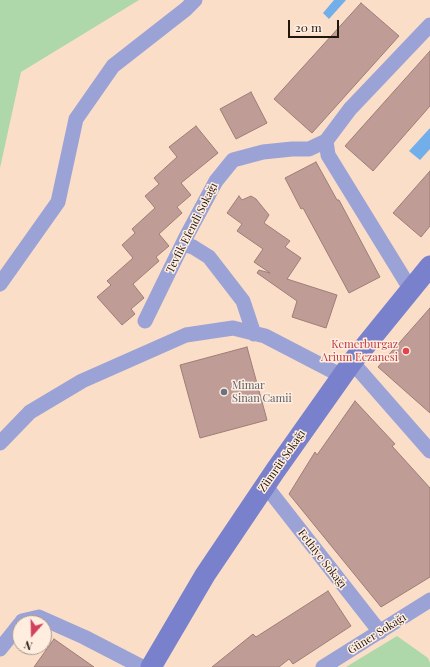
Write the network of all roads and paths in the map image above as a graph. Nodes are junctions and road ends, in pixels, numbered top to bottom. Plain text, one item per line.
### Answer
1 (195, 0) edge
2 (430, 25) edge
3 (326, 140) junction
4 (182, 244) junction
5 (430, 266) edge
6 (0, 284) edge
7 (410, 290) junction
8 (145, 321) dead end
9 (254, 334) junction
10 (347, 369) junction
11 (0, 442) edge
12 (430, 451) edge
13 (265, 486) junction
14 (430, 600) edge
15 (52, 623) edge
16 (380, 632) junction
17 (12, 633) edge
18 (0, 649) edge
19 (142, 667) edge
20 (151, 667) edge
21 (324, 667) edge

1 - 6 street
2 - 3 street
3 - 4 street, Tevfik Efendi Sokağı
3 - 7 street
4 - 8 street, Tevfik Efendi Sokağı
4 - 9 street
5 - 7 street, Zümrüt Sokağı
7 - 10 street, Zümrüt Sokağı
9 - 10 street
9 - 11 street
10 - 12 street
10 - 13 street, Zümrüt Sokağı
13 - 16 street, Fethiye Sokağı
13 - 20 street, Zümrüt Sokağı
14 - 16 street, Güner Sokağı
15 - 19 street
16 - 21 street, Güner Sokağı
17 - 18 street

